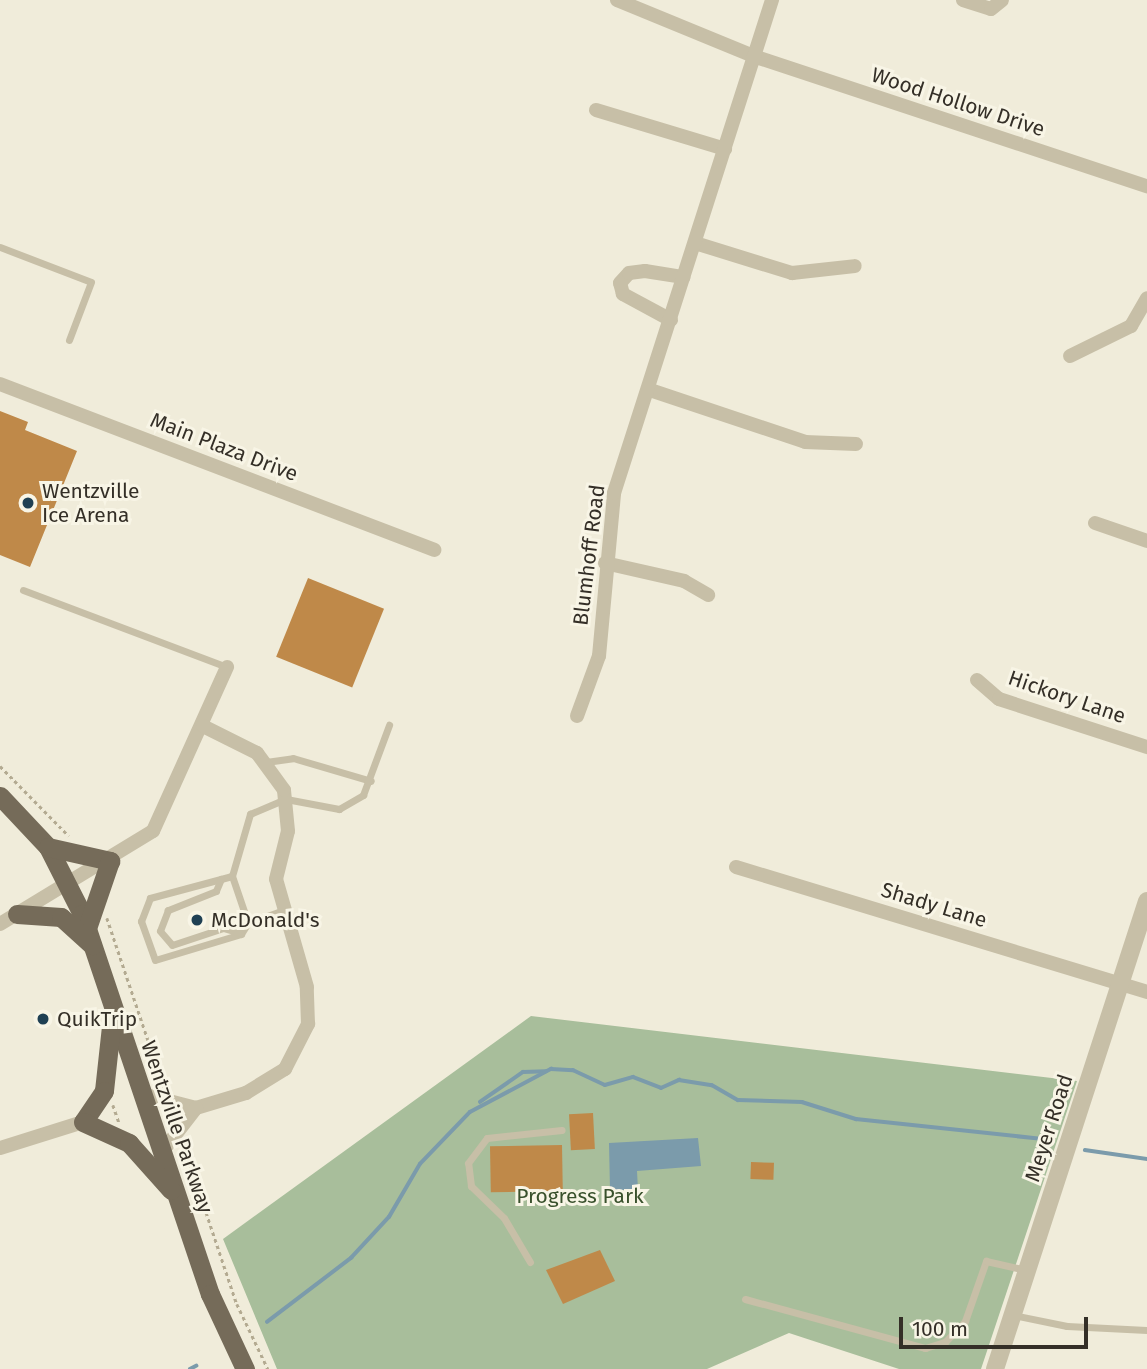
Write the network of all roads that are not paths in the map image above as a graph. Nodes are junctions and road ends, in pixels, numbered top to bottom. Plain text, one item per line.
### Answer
1 (617, 0) edge
2 (772, 0) edge
3 (963, 0) edge
4 (1002, 0) edge
5 (756, 57) junction
6 (596, 110) dead end
7 (725, 149) junction
8 (1147, 186) edge
9 (695, 243) junction
10 (1, 249) edge
11 (855, 265) dead end
12 (684, 277) junction
13 (1147, 298) edge
14 (671, 320) junction
15 (69, 340) dead end
16 (1070, 356) dead end
17 (0, 384) edge
18 (650, 390) junction
19 (856, 444) dead end
20 (1095, 523) dead end
21 (1147, 541) edge
22 (434, 550) dead end
23 (605, 563) junction
24 (23, 590) dead end
25 (708, 595) dead end
26 (227, 667) joint
27 (977, 680) dead end
28 (576, 716) dead end
29 (389, 725) dead end
30 (203, 726) junction
31 (1147, 747) edge
32 (266, 762) junction
33 (371, 781) junction
34 (0, 796) edge
35 (286, 799) junction
36 (48, 848) junction
37 (110, 861) junction
38 (736, 867) dead end
39 (232, 876) junction
40 (220, 879) junction
41 (68, 885) junction
42 (1147, 901) edge
43 (284, 910) junction
44 (9, 919) edge
45 (248, 923) junction
46 (241, 934) junction
47 (90, 937) junction
48 (1120, 983) junction
49 (1147, 992) edge
50 (113, 1008) junction
51 (142, 1094) junction
52 (196, 1108) junction
53 (83, 1122) junction
54 (562, 1130) dead end
55 (0, 1148) edge
56 (162, 1152) junction
57 (177, 1196) junction
58 (530, 1262) dead end
59 (1026, 1270) junction
60 (745, 1299) dead end
61 (1013, 1315) junction
62 (1147, 1330) edge
63 (245, 1369) edge
64 (995, 1369) edge

1 - 5 street, Wood Hollow Drive
2 - 5 street, Blumhoff Road
3 - 4 street
5 - 7 street, Blumhoff Road
5 - 8 street, Wood Hollow Drive
6 - 7 street
7 - 9 street, Blumhoff Road
9 - 11 street
9 - 12 street, Blumhoff Road
10 - 15 lane
12 - 14 street, Blumhoff Road
12 - 14 street
13 - 16 street
14 - 18 street, Blumhoff Road
17 - 22 street, Main Plaza Drive
18 - 19 street
18 - 23 street, Blumhoff Road
20 - 21 street
23 - 25 street
23 - 28 street, Blumhoff Road
24 - 26 lane
26 - 30 street
27 - 31 street, Hickory Lane
29 - 33 lane
30 - 32 street
30 - 37 street
32 - 33 lane
32 - 35 street
33 - 35 lane
34 - 36 main road, Wentzville Parkway
35 - 39 lane
35 - 43 street
36 - 37 main road
36 - 41 main road, Wentzville Parkway
37 - 41 street
37 - 47 main road
38 - 48 street, Shady Lane
39 - 40 lane
39 - 45 lane
40 - 46 lane
40 - 46 lane
41 - 44 street
41 - 47 main road, Wentzville Parkway
42 - 48 street, Meyer Road
43 - 45 lane
43 - 52 street
44 - 47 main road
45 - 46 lane
47 - 50 main road, Wentzville Parkway
48 - 49 street, Shady Lane
48 - 59 street, Meyer Road
50 - 51 main road, Wentzville Parkway
50 - 53 main road
51 - 52 street
51 - 56 main road, Wentzville Parkway
52 - 56 street
53 - 55 street
53 - 57 main road
54 - 58 lane
56 - 57 main road, Wentzville Parkway
57 - 63 main road, Wentzville Parkway
59 - 60 lane
59 - 61 street, Meyer Road
61 - 62 lane
61 - 64 street, Meyer Road

